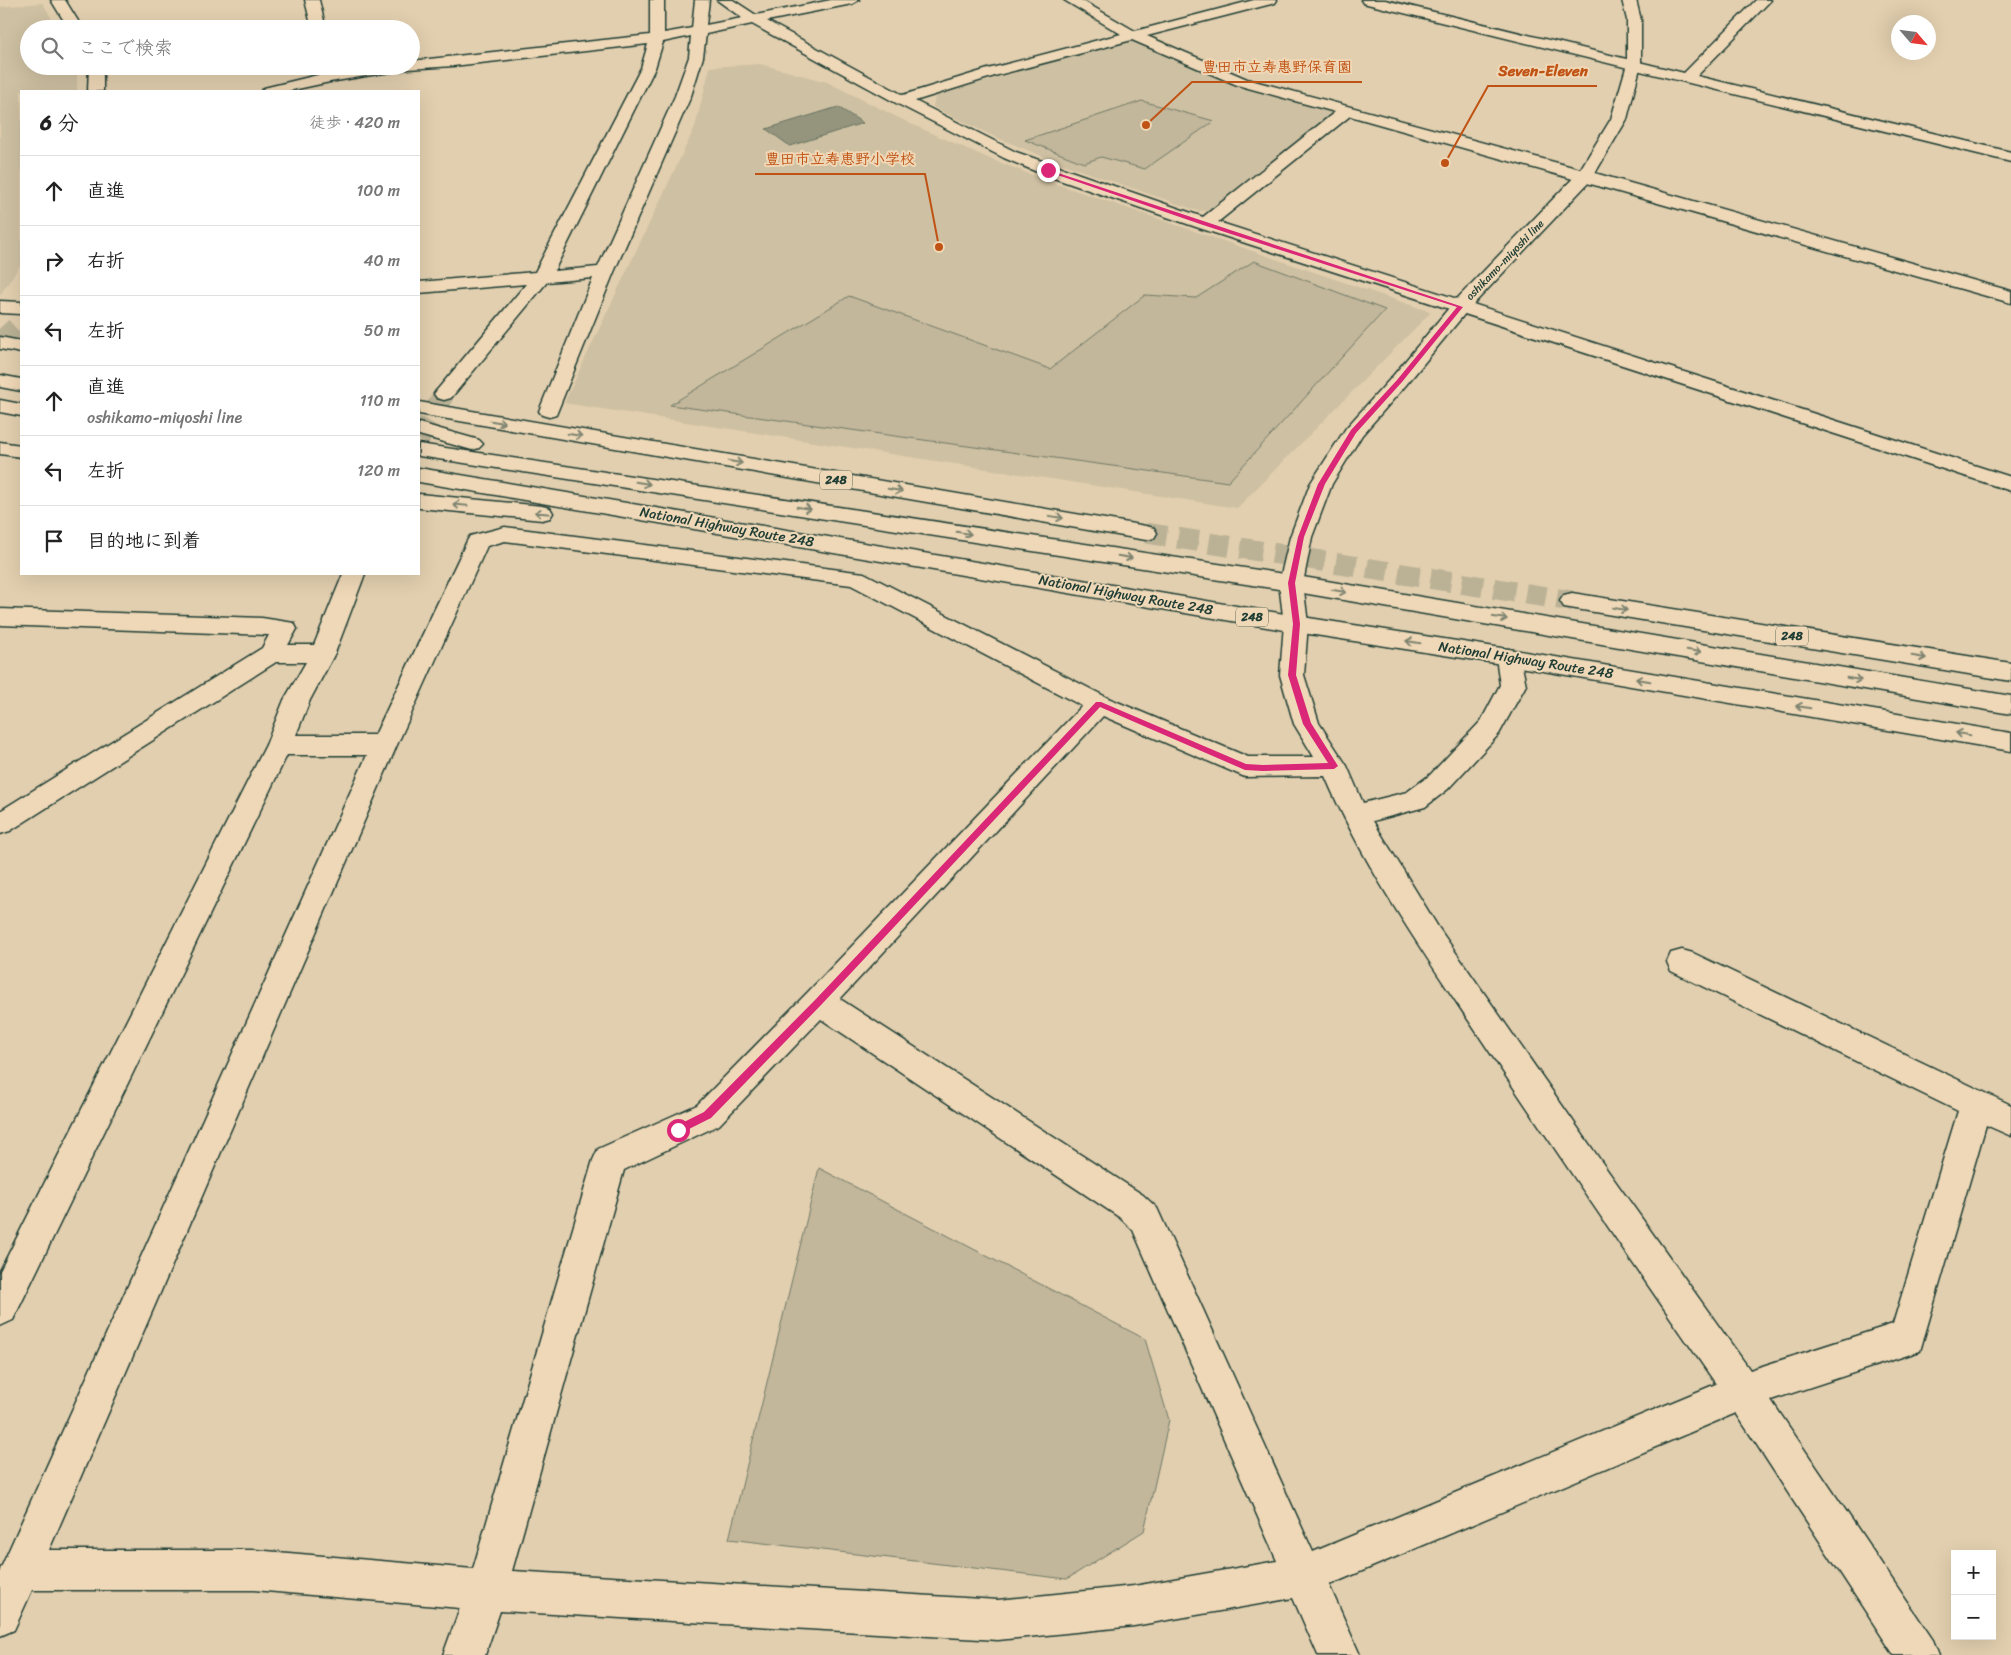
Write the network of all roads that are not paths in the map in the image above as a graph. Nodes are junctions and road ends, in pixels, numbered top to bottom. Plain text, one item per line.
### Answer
1 (58, 0) edge
2 (312, 0) edge
3 (657, 0) edge
4 (702, 0) edge
5 (724, 0) edge
6 (852, 0) edge
7 (1071, 0) edge
8 (1270, 0) edge
9 (1368, 0) edge
10 (1629, 0) edge
11 (1764, 0) edge
12 (754, 18) junction
13 (70, 20) edge
14 (316, 20) edge
15 (697, 32) junction
16 (1132, 35) junction
17 (657, 40) junction
18 (420, 64) edge
19 (1634, 64) junction
20 (96, 75) edge
21 (319, 75) edge
22 (330, 75) edge
23 (1688, 77) junction
24 (96, 90) edge
25 (272, 90) edge
26 (338, 90) edge
27 (901, 100) junction
28 (1347, 112) junction
29 (2011, 157) edge
30 (1585, 176) junction
31 (1205, 224) junction
32 (605, 272) junction
33 (542, 277) junction
34 (420, 288) edge
35 (2011, 297) edge
36 (0, 307) edge
37 (1460, 307) junction
38 (20, 308) edge
39 (0, 343) edge
40 (20, 347) edge
41 (0, 381) edge
42 (20, 385) edge
43 (444, 394) tunnel mouth
44 (0, 406) edge
45 (420, 408) edge
46 (20, 410) edge
47 (550, 411) dead end
48 (420, 429) edge
49 (0, 448) edge
50 (458, 448) junction
51 (420, 450) edge
52 (20, 451) edge
53 (420, 475) edge
54 (2011, 484) edge
55 (490, 497) junction
56 (426, 501) edge
57 (1146, 533) tunnel mouth
58 (877, 553) junction
59 (354, 575) edge
60 (856, 578) junction
61 (1291, 583) junction
62 (1572, 601) tunnel mouth
63 (0, 617) edge
64 (1296, 624) junction
65 (323, 653) junction
66 (271, 654) junction
67 (1508, 657) junction
68 (2011, 672) edge
69 (1099, 704) junction
70 (2011, 705) edge
71 (2011, 742) edge
72 (384, 745) junction
73 (278, 746) junction
74 (1334, 766) junction
75 (1355, 815) junction
76 (0, 824) edge
77 (1682, 962) dead end
78 (819, 1002) junction
79 (1976, 1103) junction
80 (2011, 1121) edge
81 (0, 1308) edge
82 (1743, 1391) junction
83 (20, 1570) junction
84 (1303, 1576) junction
85 (487, 1590) junction
86 (0, 1616) edge
87 (464, 1655) edge
88 (1339, 1655) edge
89 (1918, 1655) edge

1 - 13 main road
2 - 14 main road
3 - 17 main road
4 - 15 main road
5 - 12 main road
6 - 12 main road
7 - 16 main road
8 - 16 main road
9 - 19 main road
10 - 19 main road, oshikamo-miyoshi line
11 - 23 main road
12 - 15 main road
12 - 27 main road
15 - 17 main road
15 - 32 main road
16 - 27 main road
16 - 28 main road
17 - 18 main road
17 - 33 main road
19 - 23 main road
19 - 30 main road, oshikamo-miyoshi line
20 - 24 main road
21 - 25 main road
22 - 26 main road
23 - 29 main road
27 - 31 main road
28 - 30 main road
28 - 31 main road
30 - 35 main road
30 - 37 main road, oshikamo-miyoshi line
31 - 37 main road
32 - 33 main road
32 - 47 main road
33 - 34 main road
33 - 43 main road
36 - 38 main road
37 - 54 main road
37 - 61 main road, oshikamo-miyoshi line
39 - 40 main road
41 - 42 main road
44 - 46 main road
45 -> 57 main road, 248
48 - 50 main road, 248
49 - 52 main road
50 - 51 main road, National Highway Route 248 / 248
50 -> 61 main road, National Highway Route 248 / 248
53 - 55 main road, National Highway Route 248 / 248
55 -> 56 main road, 248
58 -> 55 main road, National Highway Route 248 / 248
58 - 60 main road
58 - 64 main road, National Highway Route 248 / 248
59 - 65 main road
60 - 69 main road
60 - 72 main road
61 - 64 main road, oshikamo-miyoshi line
61 -> 70 main road, National Highway Route 248 / 248
62 -> 68 main road, 248
63 - 66 main road
67 -> 64 main road, National Highway Route 248 / 248
64 - 74 main road, oshikamo-miyoshi line
65 - 66 main road
65 - 73 main road
66 - 76 main road
71 -> 67 main road, National Highway Route 248 / 248
67 - 75 main road
69 - 74 main road
69 - 78 main road
72 - 73 main road
72 - 83 main road
73 - 81 main road
74 - 75 main road, oshikamo-miyoshi line
75 - 82 main road, oshikamo-miyoshi line
77 - 79 main road
78 - 84 main road
78 - 85 main road
79 - 80 main road
79 - 82 main road
82 - 84 main road
82 - 89 main road, oshikamo-miyoshi line
83 - 85 main road
83 - 86 main road
84 - 85 main road
84 - 88 main road
85 - 87 main road

